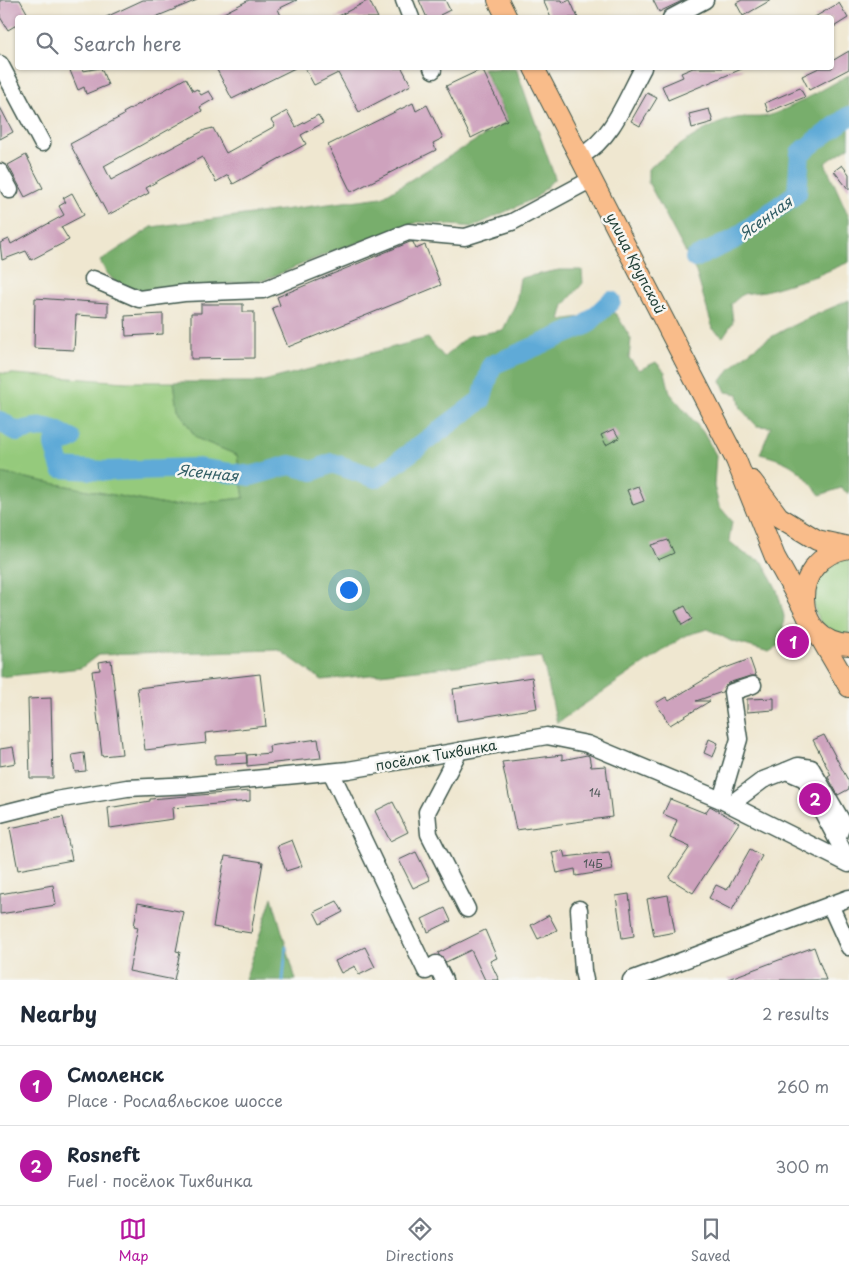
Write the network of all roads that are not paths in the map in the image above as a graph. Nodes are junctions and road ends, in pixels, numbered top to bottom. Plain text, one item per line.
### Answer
1 (404, 0) edge
2 (498, 0) edge
3 (705, 0) edge
4 (410, 15) edge
5 (506, 15) edge
6 (676, 15) edge
7 (0, 64) edge
8 (535, 70) edge
9 (642, 70) edge
10 (42, 143) dead end
11 (581, 156) junction
12 (0, 172) edge
13 (592, 179) junction
14 (10, 190) dead end
15 (93, 279) dead end
16 (736, 460) junction
17 (849, 548) edge
18 (810, 621) junction
19 (849, 645) edge
20 (753, 685) dead end
21 (849, 687) edge
22 (459, 751) junction
23 (331, 772) junction
24 (726, 802) junction
25 (0, 814) edge
26 (849, 863) edge
27 (849, 898) edge
28 (830, 905) junction
29 (467, 909) dead end
30 (579, 909) dead end
31 (849, 947) edge
32 (444, 980) edge
33 (586, 980) edge
34 (631, 980) edge

1 - 4 street
2 - 5 main road
3 - 6 street
7 - 10 street
8 - 11 main road, улица Крупской
9 - 11 street
11 - 13 main road, улица Крупской
12 - 14 street
13 - 15 street
13 - 16 main road, улица Крупской
16 - 17 main road, улица Крупской
16 - 18 main road, улица Крупской
17 - 18 main road
18 - 19 main road
18 - 21 main road, улица Крупской
20 - 24 street
22 - 23 street, посёлок Тихвинка
22 - 24 street, посёлок Тихвинка
22 - 29 street
23 - 25 street, посёлок Тихвинка
23 - 32 street
24 - 26 street, посёлок Тихвинка
24 - 26 street
27 - 28 street
28 - 31 street
28 - 34 street
30 - 33 street

